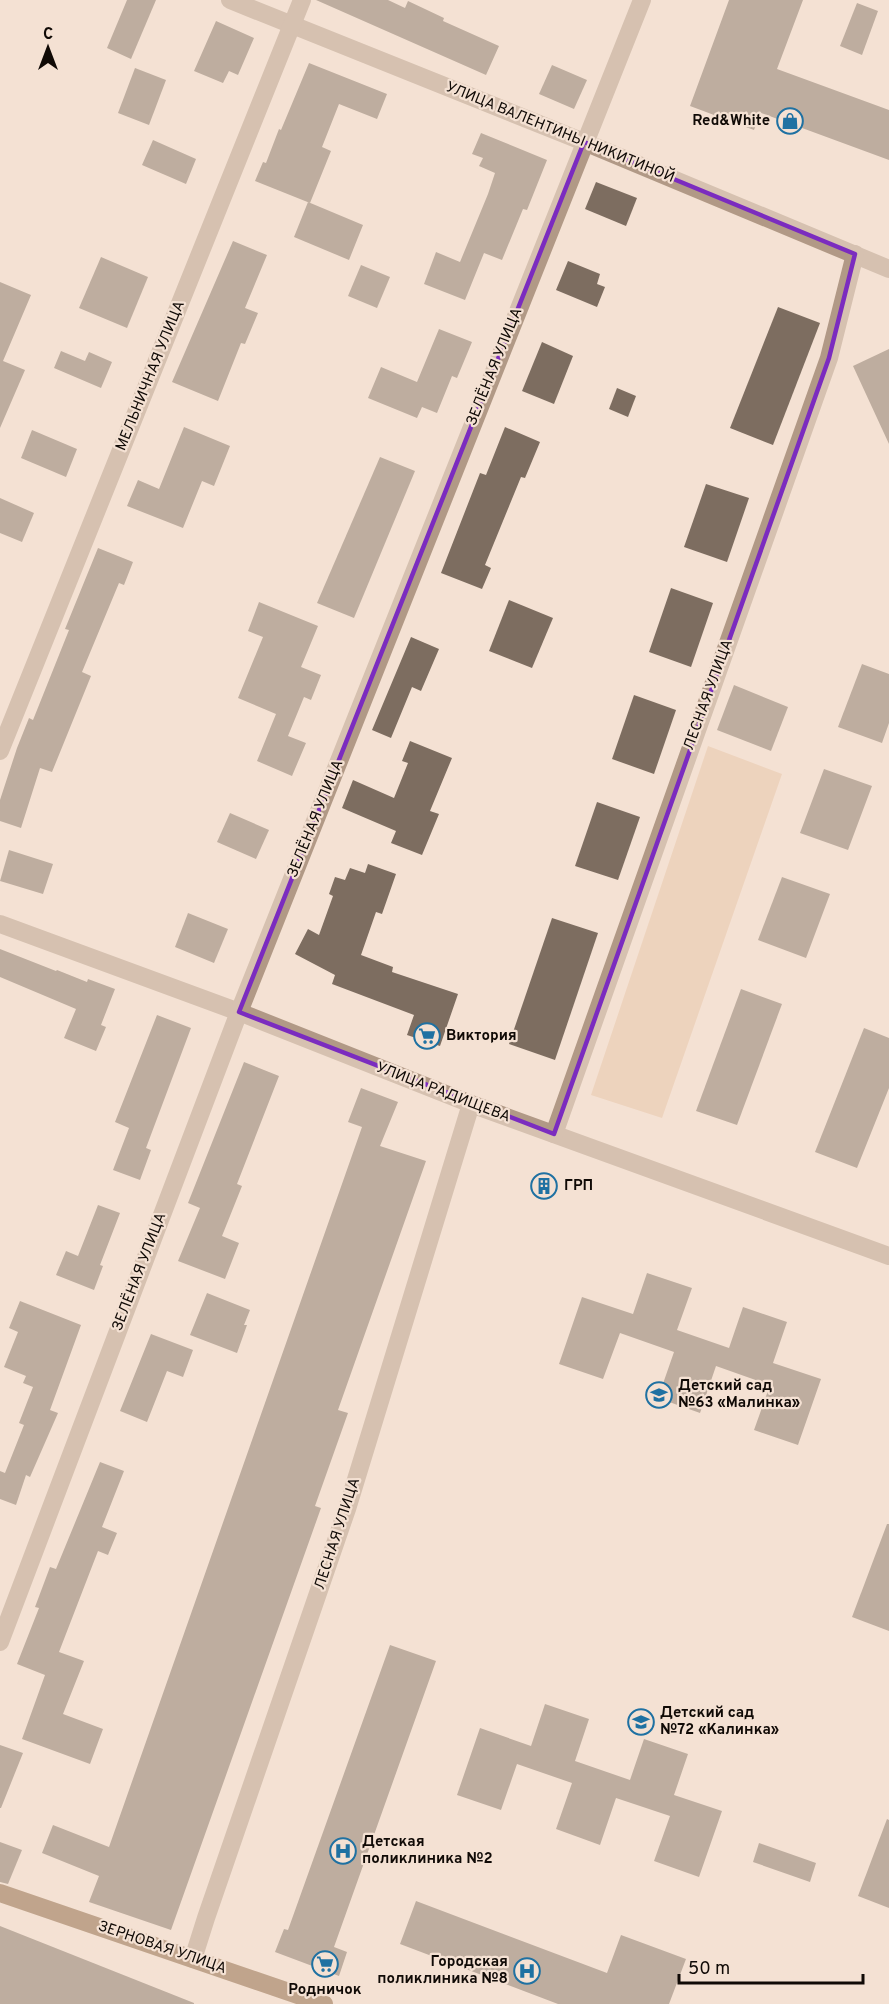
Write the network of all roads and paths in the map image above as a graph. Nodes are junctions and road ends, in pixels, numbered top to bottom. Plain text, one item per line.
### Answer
1 (230, 0) edge
2 (302, 0) edge
3 (642, 0) edge
4 (291, 25) junction
5 (584, 142) junction
6 (855, 254) junction
7 (889, 269) edge
8 (0, 752) edge
9 (0, 924) edge
10 (239, 1012) junction
11 (471, 1104) junction
12 (554, 1134) junction
13 (889, 1256) edge
14 (0, 1642) edge
15 (0, 1893) edge
16 (194, 1959) junction
17 (324, 2004) edge

1 - 4 street, УЛИЦА ВАЛЕНТИНЫ НИКИТИНОЙ
2 - 4 street, МЕЛЬНИЧНАЯ УЛИЦА
3 - 5 street, ЗЕЛЁНАЯ УЛИЦА
4 - 5 street, УЛИЦА ВАЛЕНТИНЫ НИКИТИНОЙ
4 - 8 street, МЕЛЬНИЧНАЯ УЛИЦА
5 - 6 street, УЛИЦА ВАЛЕНТИНЫ НИКИТИНОЙ
5 - 10 street, ЗЕЛЁНАЯ УЛИЦА
6 - 7 street, УЛИЦА ВАЛЕНТИНЫ НИКИТИНОЙ
6 - 12 street, ЛЕСНАЯ УЛИЦА
9 - 10 street, УЛИЦА РАДИЩЕВА
10 - 11 street, УЛИЦА РАДИЩЕВА
10 - 14 street, ЗЕЛЁНАЯ УЛИЦА
11 - 12 street, УЛИЦА РАДИЩЕВА
11 - 16 street, ЛЕСНАЯ УЛИЦА
12 - 13 street, УЛИЦА РАДИЩЕВА
15 - 16 main road, ЗЕРНОВАЯ УЛИЦА
16 - 17 main road, ЗЕРНОВАЯ УЛИЦА

